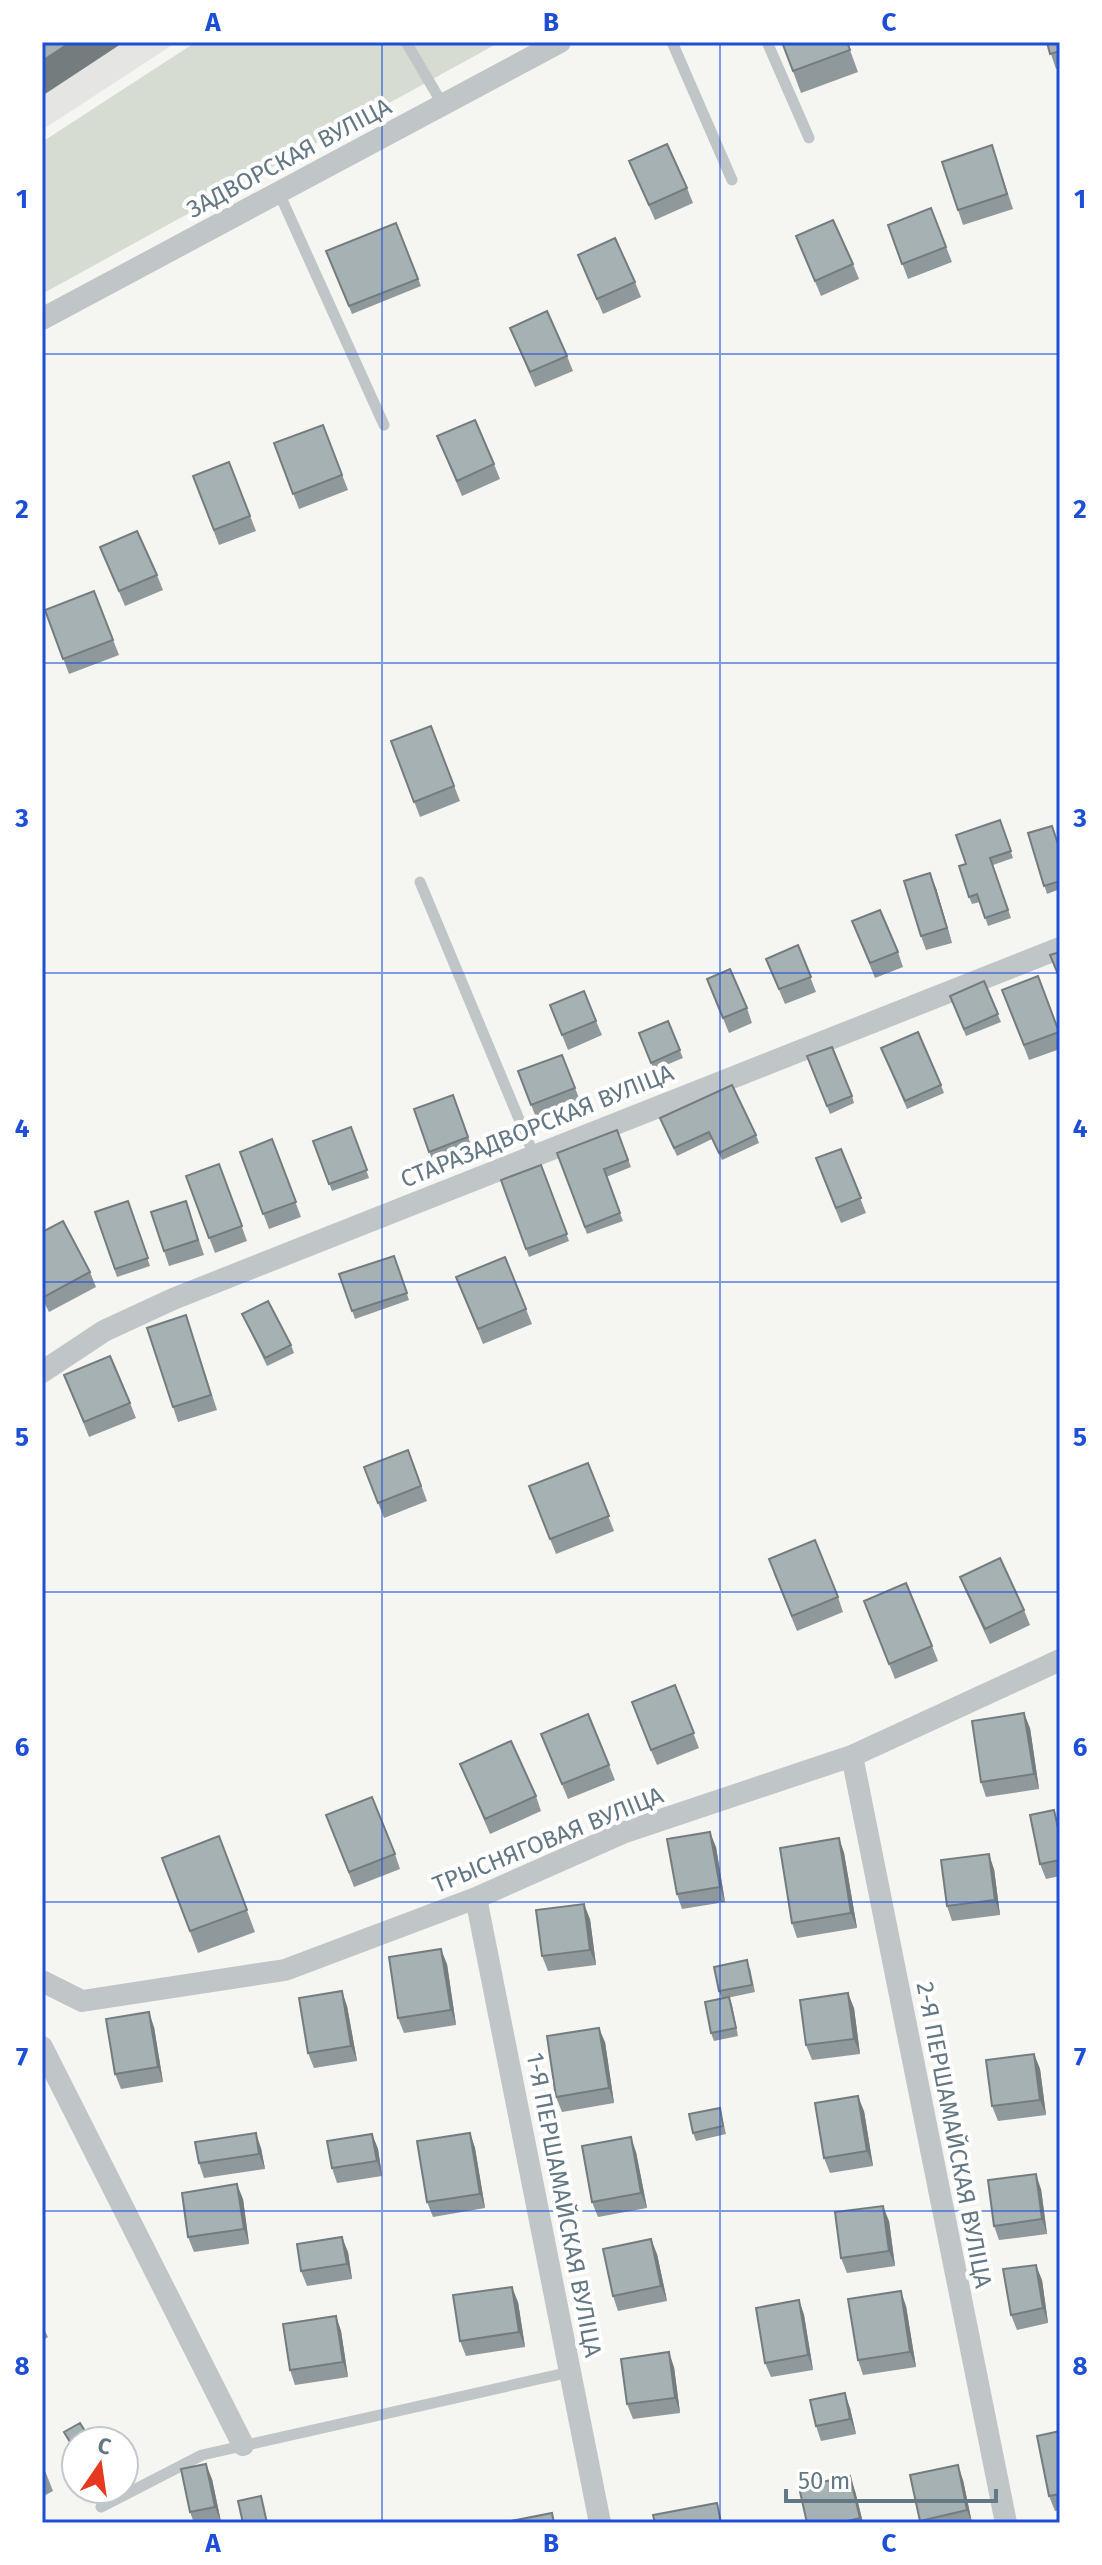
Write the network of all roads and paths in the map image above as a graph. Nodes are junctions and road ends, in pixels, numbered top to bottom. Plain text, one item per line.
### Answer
1 (406, 42) edge
2 (560, 42) edge
3 (672, 42) edge
4 (767, 42) edge
5 (443, 105) junction
6 (809, 138) dead end
7 (732, 180) dead end
8 (279, 193) junction
9 (42, 319) edge
10 (384, 425) dead end
11 (420, 882) dead end
12 (1060, 948) edge
13 (534, 1155) junction
14 (42, 1372) edge
15 (1060, 1660) edge
16 (852, 1756) junction
17 (476, 1898) junction
18 (42, 1981) edge
19 (42, 2047) edge
20 (570, 2372) junction
21 (243, 2445) junction
22 (101, 2507) dead end
23 (600, 2523) edge
24 (1006, 2523) edge

1 - 5 lane
2 - 5 street, ЗАДВОРСКАЯ ВУЛІЦА
3 - 7 lane
4 - 6 lane
5 - 8 street, ЗАДВОРСКАЯ ВУЛІЦА
8 - 9 street, ЗАДВОРСКАЯ ВУЛІЦА
8 - 10 lane
11 - 13 lane
12 - 13 street, СТАРАЗАДВОРСКАЯ ВУЛІЦА
13 - 14 street, СТАРАЗАДВОРСКАЯ ВУЛІЦА
15 - 16 street, ТРЫСНЯГОВАЯ ВУЛІЦА
16 - 17 street, ТРЫСНЯГОВАЯ ВУЛІЦА
16 - 24 street, 2-Я ПЕРШАМАЙСКАЯ ВУЛІЦА
17 - 18 street, ТРЫСНЯГОВАЯ ВУЛІЦА
17 - 20 street, 1-Я ПЕРШАМАЙСКАЯ ВУЛІЦА
19 - 21 street
20 - 21 lane
20 - 23 street, 1-Я ПЕРШАМАЙСКАЯ ВУЛІЦА
21 - 22 lane

